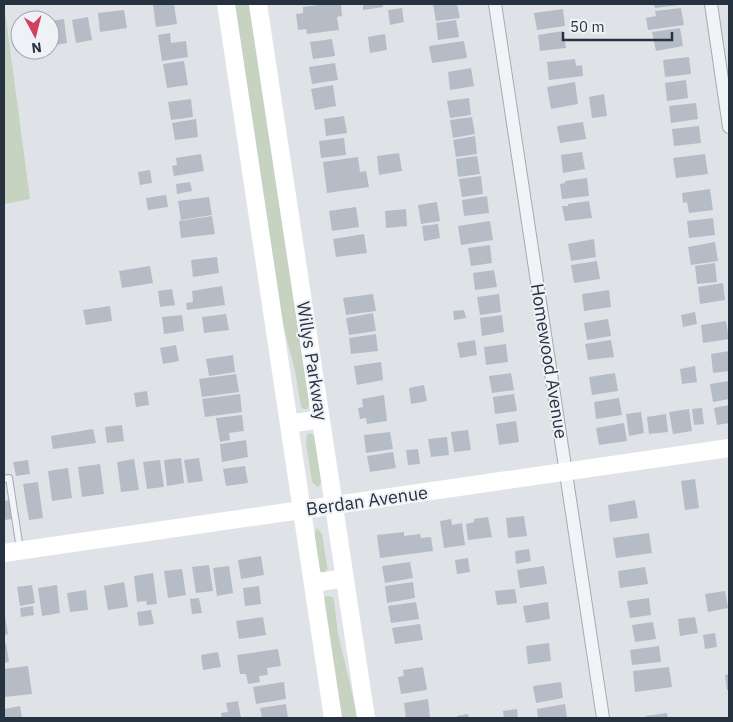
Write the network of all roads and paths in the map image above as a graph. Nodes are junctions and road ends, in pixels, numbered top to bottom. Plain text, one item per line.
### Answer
1 (226, 4) edge
2 (258, 4) edge
3 (494, 4) edge
4 (710, 4) edge
5 (729, 128) edge
6 (321, 419) junction
7 (289, 424) junction
8 (729, 448) edge
9 (566, 472) junction
10 (4, 478) edge
11 (334, 505) junction
12 (302, 510) junction
13 (12, 552) edge
14 (345, 578) junction
15 (313, 583) junction
16 (333, 718) edge
17 (366, 718) edge
18 (603, 718) edge

1 - 7 main road, Willys Parkway
2 - 6 main road, Willys Parkway
3 - 9 street, Homewood Avenue
4 - 5 street
6 - 7 main road
6 - 11 main road, Willys Parkway
7 - 12 main road, Willys Parkway
8 - 9 main road, Berdan Avenue
9 - 11 main road, Berdan Avenue
9 - 18 street, Homewood Avenue
10 - 13 lane
11 - 12 main road, Berdan Avenue
11 - 14 main road, Willys Parkway
12 - 13 main road, Berdan Avenue
12 - 15 main road, Willys Parkway
14 - 15 main road
14 - 17 main road, Willys Parkway
15 - 16 main road, Willys Parkway

